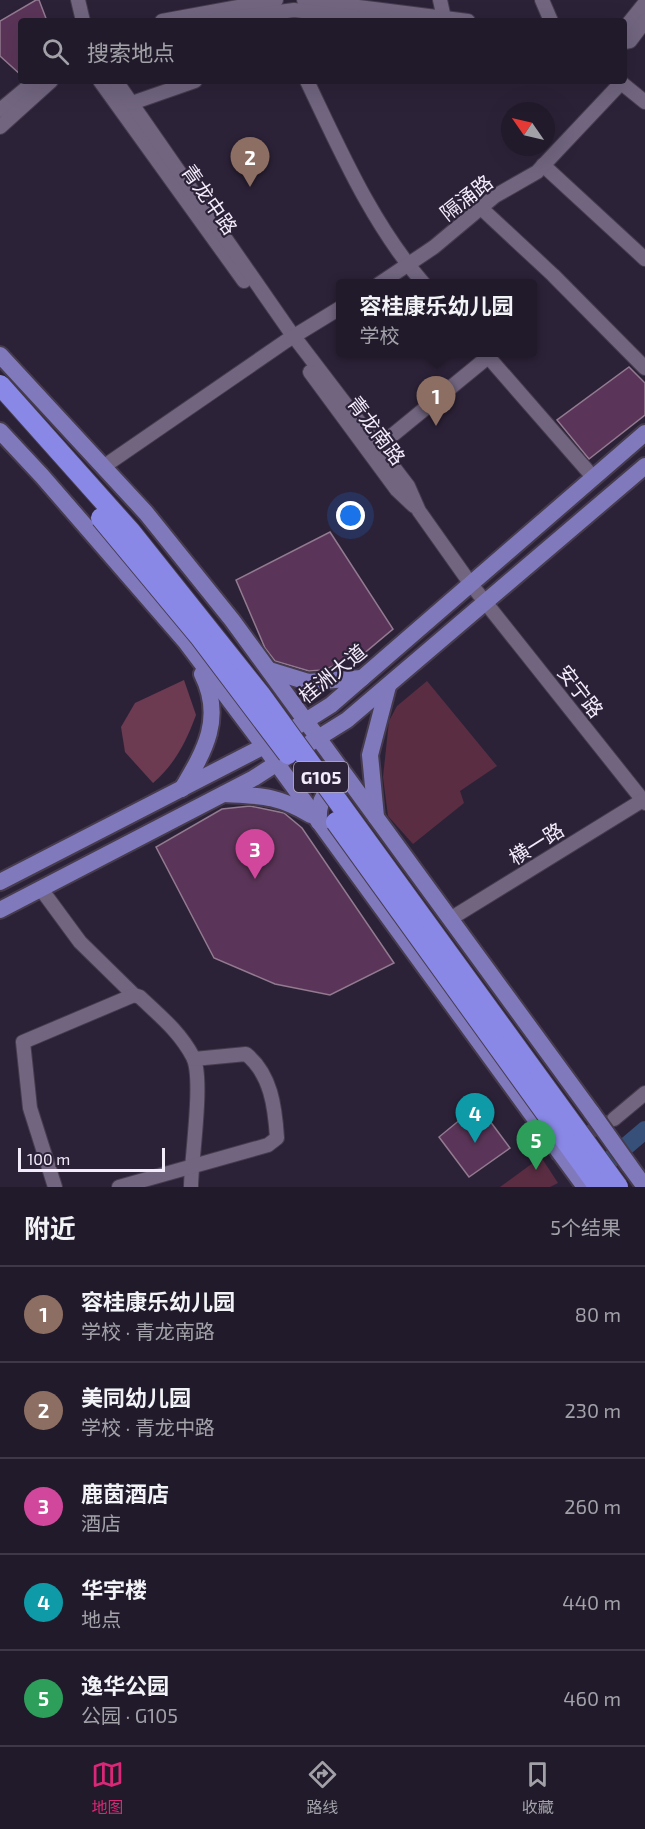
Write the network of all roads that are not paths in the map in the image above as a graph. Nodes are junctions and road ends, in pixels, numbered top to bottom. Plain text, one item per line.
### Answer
1 (78, 0) edge
2 (287, 0) edge
3 (304, 0) edge
4 (440, 0) edge
5 (542, 0) edge
6 (645, 3) edge
7 (278, 12) edge
8 (82, 18) edge
9 (201, 18) edge
10 (234, 18) edge
11 (362, 18) edge
12 (444, 18) joint
13 (550, 18) edge
14 (645, 21) edge
15 (627, 38) edge
16 (627, 39) edge
17 (31, 84) edge
18 (48, 84) edge
19 (102, 84) edge
20 (118, 84) edge
21 (187, 84) edge
22 (308, 84) edge
23 (617, 84) edge
24 (622, 84) edge
25 (645, 102) edge
26 (132, 104) junction
27 (0, 110) edge
28 (0, 127) edge
29 (543, 165) junction
30 (481, 208) junction
31 (645, 259) edge
32 (408, 265) junction
33 (387, 279) edge
34 (420, 279) edge
35 (336, 310) edge
36 (290, 339) junction
37 (0, 355) edge
38 (484, 357) edge
39 (488, 357) edge
40 (645, 368) edge
41 (0, 385) edge
42 (0, 404) edge
43 (0, 431) edge
44 (645, 433) edge
45 (378, 447) junction
46 (645, 466) edge
47 (103, 467) junction
48 (593, 477) junction
49 (419, 511) junction
50 (470, 583) junction
51 (487, 602) junction
52 (246, 640) junction
53 (185, 641) junction
54 (268, 670) junction
55 (210, 675) junction
56 (362, 678) junction
57 (388, 686) junction
58 (306, 721) junction
59 (318, 739) junction
60 (264, 746) junction
61 (276, 763) junction
62 (354, 788) junction
63 (182, 789) junction
64 (223, 794) junction
65 (644, 802) edge
66 (376, 818) junction
67 (318, 820) junction
68 (0, 882) edge
69 (41, 889) junction
70 (0, 910) edge
71 (450, 919) junction
72 (134, 995) junction
73 (194, 1059) junction
74 (645, 1093) edge
75 (614, 1119) tunnel mouth
76 (191, 1164) junction
77 (55, 1187) edge
78 (119, 1187) edge
79 (191, 1187) edge
80 (585, 1187) edge
81 (599, 1187) edge
82 (618, 1187) edge
83 (645, 1187) edge

1 - 8 street
2 - 7 street
3 - 12 street
4 - 12 street
5 - 13 street
6 - 15 street
7 - 9 street
7 - 10 street
7 - 11 street
14 - 16 street
17 - 27 street
18 - 28 street
19 - 36 street, 青龙中路
20 - 26 street, 青龙中路
21 - 26 street
22 - 32 street
23 - 29 street, 隔涌路
24 - 25 street
26 - 36 street, 青龙中路
29 - 30 street, 隔涌路
29 - 31 street
30 - 32 street, 隔涌路
30 - 40 street
32 - 33 street, 隔涌路
32 - 34 street
35 - 36 street
36 - 45 street, 青龙南路
36 - 47 street
36 - 49 street, 青龙南路
37 - 47 main road
38 - 45 street
39 - 48 street
41 - 82 highway, G105 / G105, bridge
42 - 81 highway, G105, bridge
43 - 53 main road
44 - 48 main road, 桂洲大道
45 - 49 street, 青龙南路
46 - 51 main road
47 - 52 main road
48 - 50 main road, 桂洲大道
49 - 50 street, 青龙南路
50 - 51 street, 青龙南路
50 - 56 main road, 桂洲大道
51 - 57 main road
51 - 65 street, 安宁路
52 - 54 main road
52 - 55 main road
53 - 55 main road
53 - 63 main road
54 - 56 main road
54 - 58 main road
55 - 60 main road
56 - 58 main road, 桂洲大道
57 - 59 main road
57 - 66 main road
58 - 59 main road
58 - 60 main road, 桂洲大道
59 - 61 main road
59 - 62 main road
60 - 61 main road
60 - 63 main road, 桂洲大道
61 - 64 main road
61 - 67 main road
62 - 66 main road
62 - 67 main road
63 - 68 main road, 桂洲大道
64 - 67 main road
64 - 69 main road
65 - 71 street, 横一路
66 - 71 main road
67 - 80 main road, bridge
69 - 70 main road
69 - 72 street
71 - 83 main road, bridge
72 - 73 street
72 - 77 street
73 - 76 street
73 - 76 street
74 - 75 street
76 - 78 street
76 - 79 street

